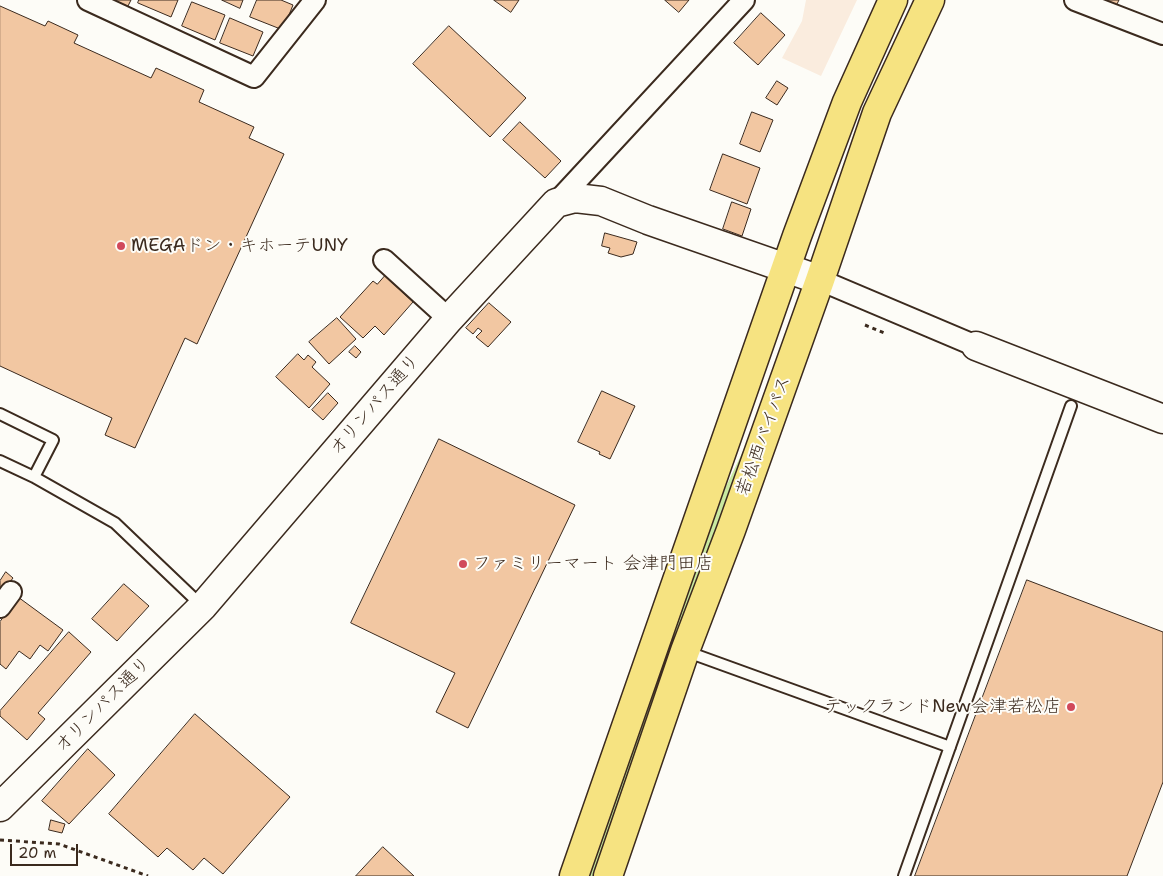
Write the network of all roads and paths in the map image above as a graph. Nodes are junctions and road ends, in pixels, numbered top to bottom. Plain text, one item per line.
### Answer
1 (88, 0) edge
2 (315, 0) edge
3 (744, 0) edge
4 (893, 0) edge
5 (930, 0) edge
6 (1075, 0) edge
7 (1163, 34) edge
8 (556, 203) junction
9 (384, 260) dead end
10 (785, 268) junction
11 (820, 280) junction
12 (449, 319) junction
13 (976, 346) joint
14 (1071, 406) dead end
15 (0, 414) edge
16 (1163, 419) edge
17 (0, 461) edge
18 (34, 477) junction
19 (203, 606) junction
20 (685, 651) junction
21 (950, 747) junction
22 (0, 807) edge
23 (0, 840) edge
24 (148, 876) edge
25 (574, 876) edge
26 (608, 876) edge
27 (904, 876) edge

1 - 2 street
3 - 8 street
4 - 10 highway, 若松西バイパス
5 - 11 highway, 若松西バイパス
6 - 7 street
8 - 10 street
8 - 12 street, オリンパス通り
9 - 12 street
10 - 11 street
10 - 25 highway, 若松西バイパス
11 - 13 street
11 - 20 highway, 若松西バイパス
12 - 19 street, オリンパス通り
13 - 16 street
14 - 21 lane
15 - 18 lane
17 - 18 lane
18 - 19 lane
19 - 22 street, オリンパス通り
20 - 21 lane
20 - 26 highway, 若松西バイパス
21 - 27 lane
23 - 24 path

